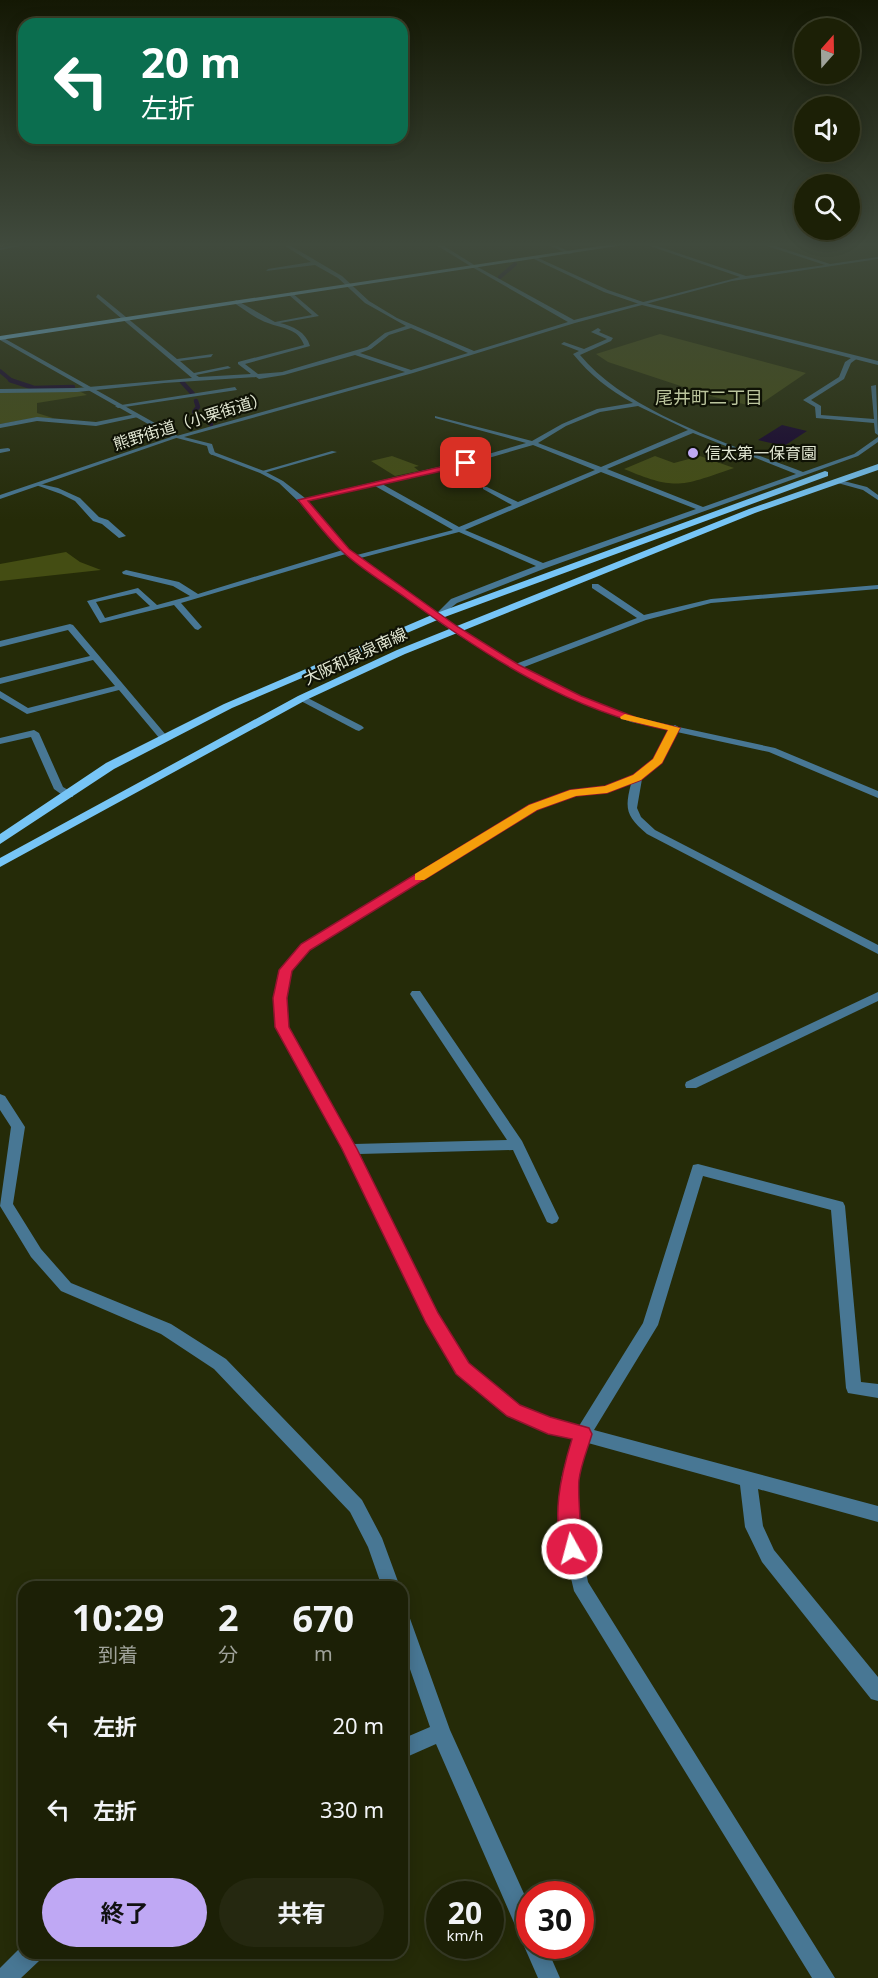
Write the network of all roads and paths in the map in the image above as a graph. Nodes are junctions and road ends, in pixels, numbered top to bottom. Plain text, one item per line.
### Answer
1 (18, 335) edge
2 (147, 335) edge
3 (300, 335) edge
4 (385, 335) edge
5 (433, 335) edge
6 (531, 335) edge
7 (601, 335) edge
8 (769, 335) edge
9 (0, 338) edge
10 (564, 344) dead end
11 (583, 350) junction
12 (355, 353) junction
13 (474, 353) junction
14 (211, 355) dead end
15 (856, 357) junction
16 (178, 360) junction
17 (878, 363) edge
18 (228, 368) dead end
19 (411, 372) junction
20 (194, 373) junction
21 (259, 376) junction
22 (198, 380) junction
23 (874, 386) dead end
24 (88, 388) junction
25 (235, 389) dead end
26 (0, 391) edge
27 (640, 404) junction
28 (118, 406) junction
29 (136, 416) junction
30 (437, 417) dead end
31 (877, 421) edge
32 (0, 426) edge
33 (692, 431) junction
34 (878, 433) edge
35 (176, 437) junction
36 (878, 439) edge
37 (533, 443) junction
38 (8, 450) dead end
39 (0, 451) edge
40 (334, 453) dead end
41 (878, 456) edge
42 (878, 467) edge
43 (602, 469) junction
44 (262, 472) junction
45 (800, 473) junction
46 (816, 477) junction
47 (836, 481) junction
48 (375, 483) junction
49 (38, 484) junction
50 (485, 488) dead end
51 (0, 497) edge
52 (878, 498) edge
53 (303, 500) junction
54 (518, 505) junction
55 (702, 509) junction
56 (458, 530) junction
57 (122, 536) dead end
58 (346, 551) junction
59 (356, 558) junction
60 (543, 566) junction
61 (126, 572) dead end
62 (595, 586) dead end
63 (878, 587) edge
64 (195, 596) junction
65 (175, 602) junction
66 (154, 607) junction
67 (438, 616) junction
68 (643, 618) junction
69 (198, 627) dead end
70 (454, 629) junction
71 (0, 644) edge
72 (95, 657) junction
73 (516, 667) junction
74 (0, 681) edge
75 (120, 687) junction
76 (0, 694) edge
77 (302, 698) junction
78 (359, 728) dead end
79 (675, 728) junction
80 (163, 737) junction
81 (0, 741) edge
82 (637, 778) junction
83 (69, 795) junction
84 (878, 795) edge
85 (0, 840) edge
86 (0, 863) edge
87 (878, 950) edge
88 (416, 994) dead end
89 (878, 996) edge
90 (691, 1085) dead end
91 (0, 1099) edge
92 (518, 1145) junction
93 (350, 1149) junction
94 (552, 1218) dead end
95 (878, 1390) edge
96 (583, 1434) junction
97 (748, 1478) junction
98 (878, 1514) edge
99 (389, 1581) edge
100 (408, 1636) edge
101 (878, 1692) edge
102 (441, 1732) junction
103 (408, 1746) edge
104 (516, 1901) edge
105 (25, 1959) edge
106 (541, 1959) edge
107 (6, 1978) edge
108 (549, 1978) edge
109 (824, 1978) edge

1 - 9 main road
2 - 16 street
3 - 21 street
4 - 12 street
5 - 13 street
6 - 13 street, 熊野街道（小栗街道）
7 - 11 street
8 - 15 street
9 - 24 street
10 - 11 street
11 - 27 street
12 - 19 street
12 - 21 street
13 - 19 street, 熊野街道（小栗街道）
14 - 16 street
15 - 17 street
15 - 31 street
16 - 20 street
18 - 20 street
19 - 35 street, 熊野街道（小栗街道）
20 - 22 street
21 - 22 street
22 - 24 street
23 - 31 street
24 - 26 street
24 - 28 street
25 - 28 street
27 - 33 street
27 - 37 street
28 - 29 street
29 - 32 street
29 - 35 street
30 - 37 street
31 - 34 street
33 - 43 street
33 - 45 street
35 - 44 street
35 - 49 street, 熊野街道（小栗街道）
36 - 45 street
37 - 43 street
37 - 48 street
38 - 39 street
40 - 44 street
41 - 46 main road, 大阪和泉泉南線
42 - 47 main road, 大阪和泉泉南線
43 - 54 street
43 - 55 street
44 - 53 street
45 - 46 street
45 - 55 street
46 - 67 main road, 大阪和泉泉南線
47 - 52 street
47 - 70 main road, 大阪和泉泉南線
48 - 53 street
48 - 56 street
49 - 51 street, 熊野街道（小栗街道）
49 - 57 street
50 - 54 street
53 - 58 street
54 - 56 street
55 - 60 street
56 - 59 street
56 - 60 street
58 - 59 street
58 - 64 street
59 - 67 street
60 - 67 street
61 - 64 street
62 - 68 street
63 - 68 street
64 - 65 street
65 - 66 street
65 - 69 street
66 - 66 street
67 - 70 street
67 - 80 main road, 大阪和泉泉南線
68 - 73 street
70 - 73 street
70 - 77 main road, 大阪和泉泉南線
71 - 72 street
72 - 74 street
72 - 75 street
73 - 79 street
75 - 76 street
75 - 80 street
77 - 78 street
77 - 86 main road, 大阪和泉泉南線
79 - 82 street
79 - 84 street
80 - 83 main road, 大阪和泉泉南線
81 - 83 street
82 - 87 street
82 - 93 street
83 - 85 main road, 大阪和泉泉南線
88 - 92 street
89 - 90 street
91 - 99 street
92 - 93 street
92 - 94 street
93 - 96 street
95 - 96 street
96 - 97 street
96 - 109 street
97 - 98 street
97 - 101 street
100 - 102 street
102 - 103 street
102 - 104 street
105 - 107 street
106 - 108 street

